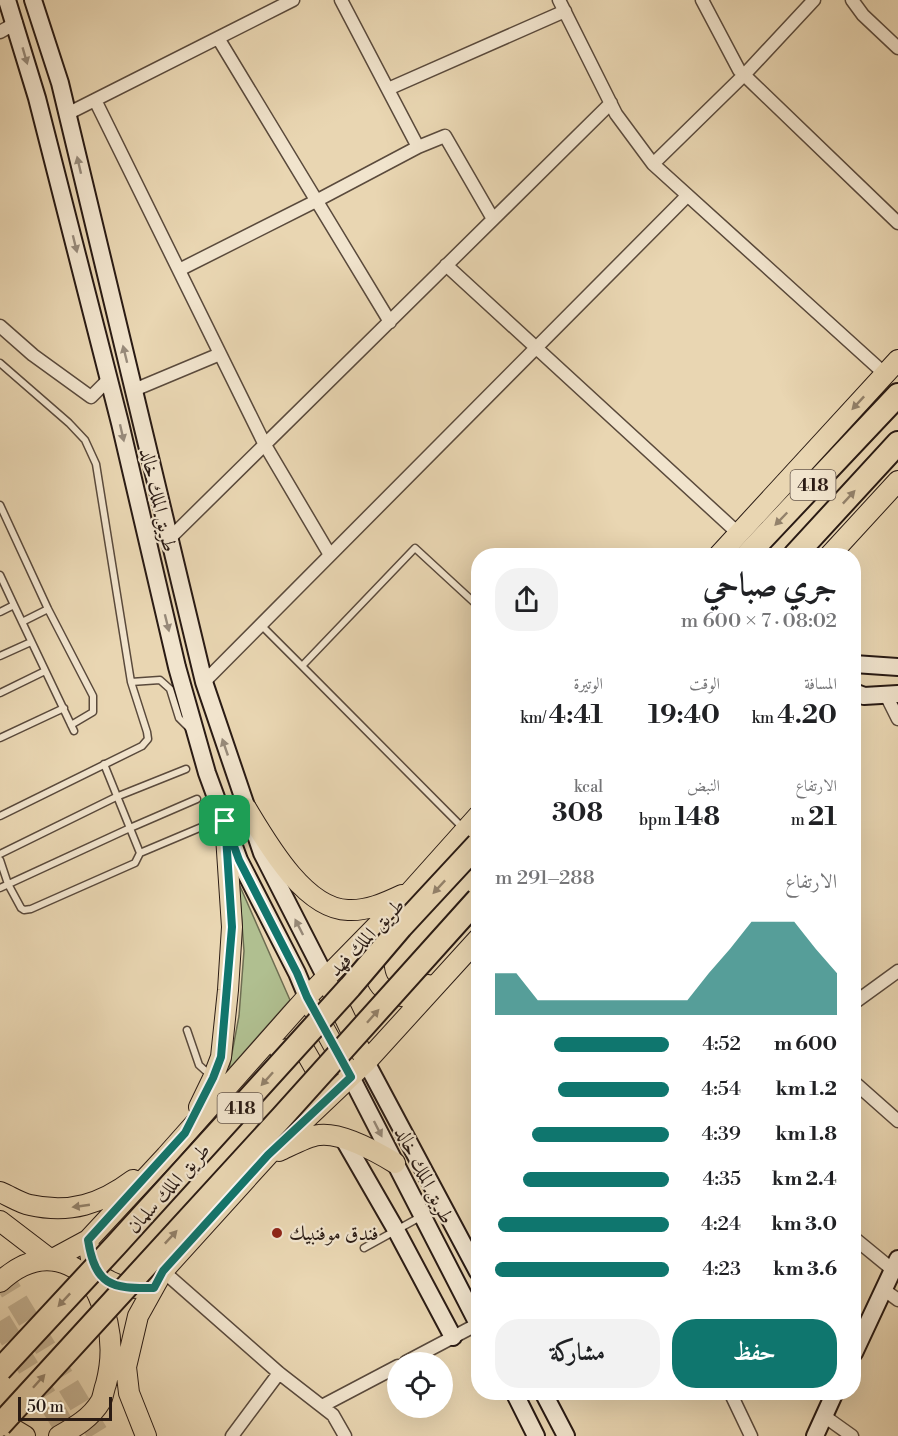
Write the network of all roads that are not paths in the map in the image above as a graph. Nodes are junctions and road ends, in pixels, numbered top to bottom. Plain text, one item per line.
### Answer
1 (7, 0) edge
2 (33, 0) edge
3 (293, 0) edge
4 (341, 0) edge
5 (702, 0) edge
6 (814, 0) edge
7 (852, 0) edge
8 (562, 5) edge
9 (16, 23) junction
10 (0, 32) edge
11 (218, 38) junction
12 (898, 48) edge
13 (744, 75) junction
14 (388, 89) junction
15 (95, 100) junction
16 (610, 103) junction
17 (67, 114) junction
18 (418, 147) junction
19 (652, 164) junction
20 (687, 196) junction
21 (316, 201) junction
22 (493, 219) junction
23 (898, 223) edge
24 (446, 265) junction
25 (179, 270) junction
26 (390, 322) junction
27 (0, 326) edge
28 (536, 348) junction
29 (220, 354) junction
30 (0, 363) edge
31 (892, 367) edge
32 (109, 379) junction
33 (134, 390) junction
34 (898, 395) edge
35 (898, 443) edge
36 (265, 445) junction
37 (898, 481) edge
38 (0, 505) edge
39 (739, 534) junction
40 (170, 538) junction
41 (726, 548) edge
42 (754, 548) edge
43 (801, 548) edge
44 (836, 548) edge
45 (330, 555) junction
46 (0, 575) edge
47 (471, 600) edge
48 (14, 605) junction
49 (48, 609) junction
50 (0, 612) edge
51 (22, 622) junction
52 (261, 625) junction
53 (31, 642) junction
54 (0, 656) edge
55 (861, 664) edge
56 (302, 666) junction
57 (898, 667) edge
58 (45, 671) junction
59 (131, 682) junction
60 (204, 682) junction
61 (0, 693) edge
62 (892, 694) edge
63 (861, 695) edge
64 (64, 708) junction
65 (898, 719) edge
66 (196, 732) junction
67 (0, 738) edge
68 (104, 765) junction
69 (186, 770) dead end
70 (116, 796) junction
71 (197, 799) dead end
72 (246, 808) junction
73 (0, 816) edge
74 (225, 821) junction
75 (204, 826) dead end
76 (471, 827) edge
77 (130, 828) junction
78 (471, 833) edge
79 (471, 834) edge
80 (140, 853) junction
81 (0, 854) edge
82 (0, 860) edge
83 (8, 884) junction
84 (0, 888) edge
85 (408, 894) junction
86 (471, 907) edge
87 (471, 947) edge
88 (471, 947) edge
89 (898, 971) edge
90 (326, 978) junction
91 (307, 997) junction
92 (861, 998) edge
93 (187, 1030) dead end
94 (366, 1062) junction
95 (351, 1077) junction
96 (213, 1078) junction
97 (861, 1088) edge
98 (898, 1121) edge
99 (185, 1133) junction
100 (343, 1138) junction
101 (268, 1155) junction
102 (166, 1156) junction
103 (395, 1163) junction
104 (0, 1192) edge
105 (423, 1216) junction
106 (0, 1221) edge
107 (396, 1230) junction
108 (88, 1240) junction
109 (861, 1242) edge
110 (364, 1248) dead end
111 (471, 1259) edge
112 (51, 1260) junction
113 (895, 1264) edge
114 (159, 1279) junction
115 (0, 1282) edge
116 (883, 1289) junction
117 (898, 1300) edge
118 (471, 1310) edge
119 (138, 1316) junction
120 (471, 1328) edge
121 (453, 1337) junction
122 (861, 1338) edge
123 (425, 1352) edge
124 (111, 1368) junction
125 (0, 1370) edge
126 (387, 1372) edge
127 (279, 1373) junction
128 (518, 1400) edge
129 (547, 1400) edge
130 (734, 1400) edge
131 (832, 1400) edge
132 (322, 1406) junction
133 (824, 1416) junction
134 (0, 1423) edge
135 (25, 1436) edge
136 (59, 1436) edge
137 (139, 1436) edge
138 (146, 1436) edge
139 (232, 1436) edge
140 (345, 1436) edge
141 (536, 1436) edge
142 (566, 1436) edge
143 (751, 1436) edge
144 (815, 1436) edge
145 (852, 1436) edge

1 - 9 main road, طريق الملك خالد
2 - 17 main road, طريق الملك خالد
3 - 11 street
4 - 14 street
5 - 13 street
6 - 13 street
7 - 12 street
8 - 14 street
8 - 16 street
9 - 10 street
9 -> 32 main road, طريق الملك خالد
11 - 15 street
11 - 21 street
13 - 19 street
13 - 23 street
14 - 18 street
15 - 17 street
15 - 25 street
16 - 19 street
16 - 22 street
33 -> 17 main road, طريق الملك خالد
18 - 21 street
18 - 22 street
19 - 20 street
20 - 28 street
20 - 31 street
21 - 25 street
21 - 26 street
22 - 24 street
24 - 26 street
24 - 28 street
25 - 29 street
26 - 36 street
27 - 32 street
28 - 39 street
28 - 45 street
29 - 33 street
29 - 36 street
30 - 59 lane
31 -> 39 main road
32 -> 66 main road, طريق الملك خالد
33 - 40 main road, طريق الملك خالد
34 -> 42 highway, 418
43 -> 35 highway, 418
36 - 40 street
36 - 45 street
37 - 44 main road
38 - 49 lane
39 - 41 main road
40 - 60 main road, طريق الملك خالد
45 - 52 street
46 - 48 lane
47 - 56 lane
48 - 50 lane
48 - 51 lane
49 - 51 lane
49 - 64 lane
51 - 53 lane
52 - 56 lane
52 - 60 street
53 - 54 lane
53 - 58 lane
55 - 57 main road
56 - 76 lane
58 - 61 lane
58 - 64 lane
59 - 66 lane
59 - 68 lane
72 -> 60 main road, طريق الملك خالد
62 - 63 main road
62 - 65 street
64 - 67 lane
66 - 74 main road, طريق الملك خالد
68 - 70 lane
68 - 73 lane
69 - 70 lane
70 - 77 lane
70 - 81 lane
71 - 77 lane
72 - 85 main road
90 -> 72 main road, طريق الملك خالد
74 - 91 main road, طريق الملك خالد
74 - 96 main road
75 - 80 lane
77 - 80 lane
77 - 83 lane
78 - 85 main road, طريق الملك فهد
79 -> 125 highway, طريق الملك سلمان / 418, bridge
80 - 83 lane
82 - 83 lane
83 - 84 lane
85 - 87 main road
85 - 90 main road, طريق الملك فهد
134 -> 86 highway, طريق الملك سلمان / 418, bridge
88 - 94 main road
89 - 92 street
90 - 91 main road, طريق الملك فهد
90 - 94 main road
91 - 95 main road
91 - 99 main road, طريق الملك فهد
93 - 96 lane
94 - 95 main road
94 - 111 main road, طريق الملك خالد
95 - 101 main road
95 -> 103 main road, طريق الملك خالد
96 - 99 main road
97 - 98 street
99 - 101 main road
99 - 102 main road, طريق الملك فهد
100 - 101 main road
100 - 103 main road
100 - 107 main road
101 - 114 main road
102 -> 104 main road
102 - 108 main road, طريق الملك فهد
103 - 105 main road, طريق الملك خالد
105 - 107 lane
105 - 118 main road, طريق الملك خالد
106 - 112 main road
107 - 110 lane
107 - 121 main road
108 - 112 main road, طريق الملك فهد
108 - 114 main road
109 - 113 street
112 - 115 main road, طريق الملك فهد
112 - 124 main road
113 - 116 main road
114 - 119 main road
114 - 127 street
116 - 117 street
116 - 122 main road
119 - 124 main road
119 - 138 main road
120 - 121 street
121 - 123 street
124 - 136 main road
124 - 137 main road
126 - 132 street
127 - 132 street
127 - 139 street
128 - 141 main road
129 - 142 main road
130 - 143 street
131 - 133 main road
132 - 140 street
133 - 144 main road
133 - 145 street
134 - 135 main road

